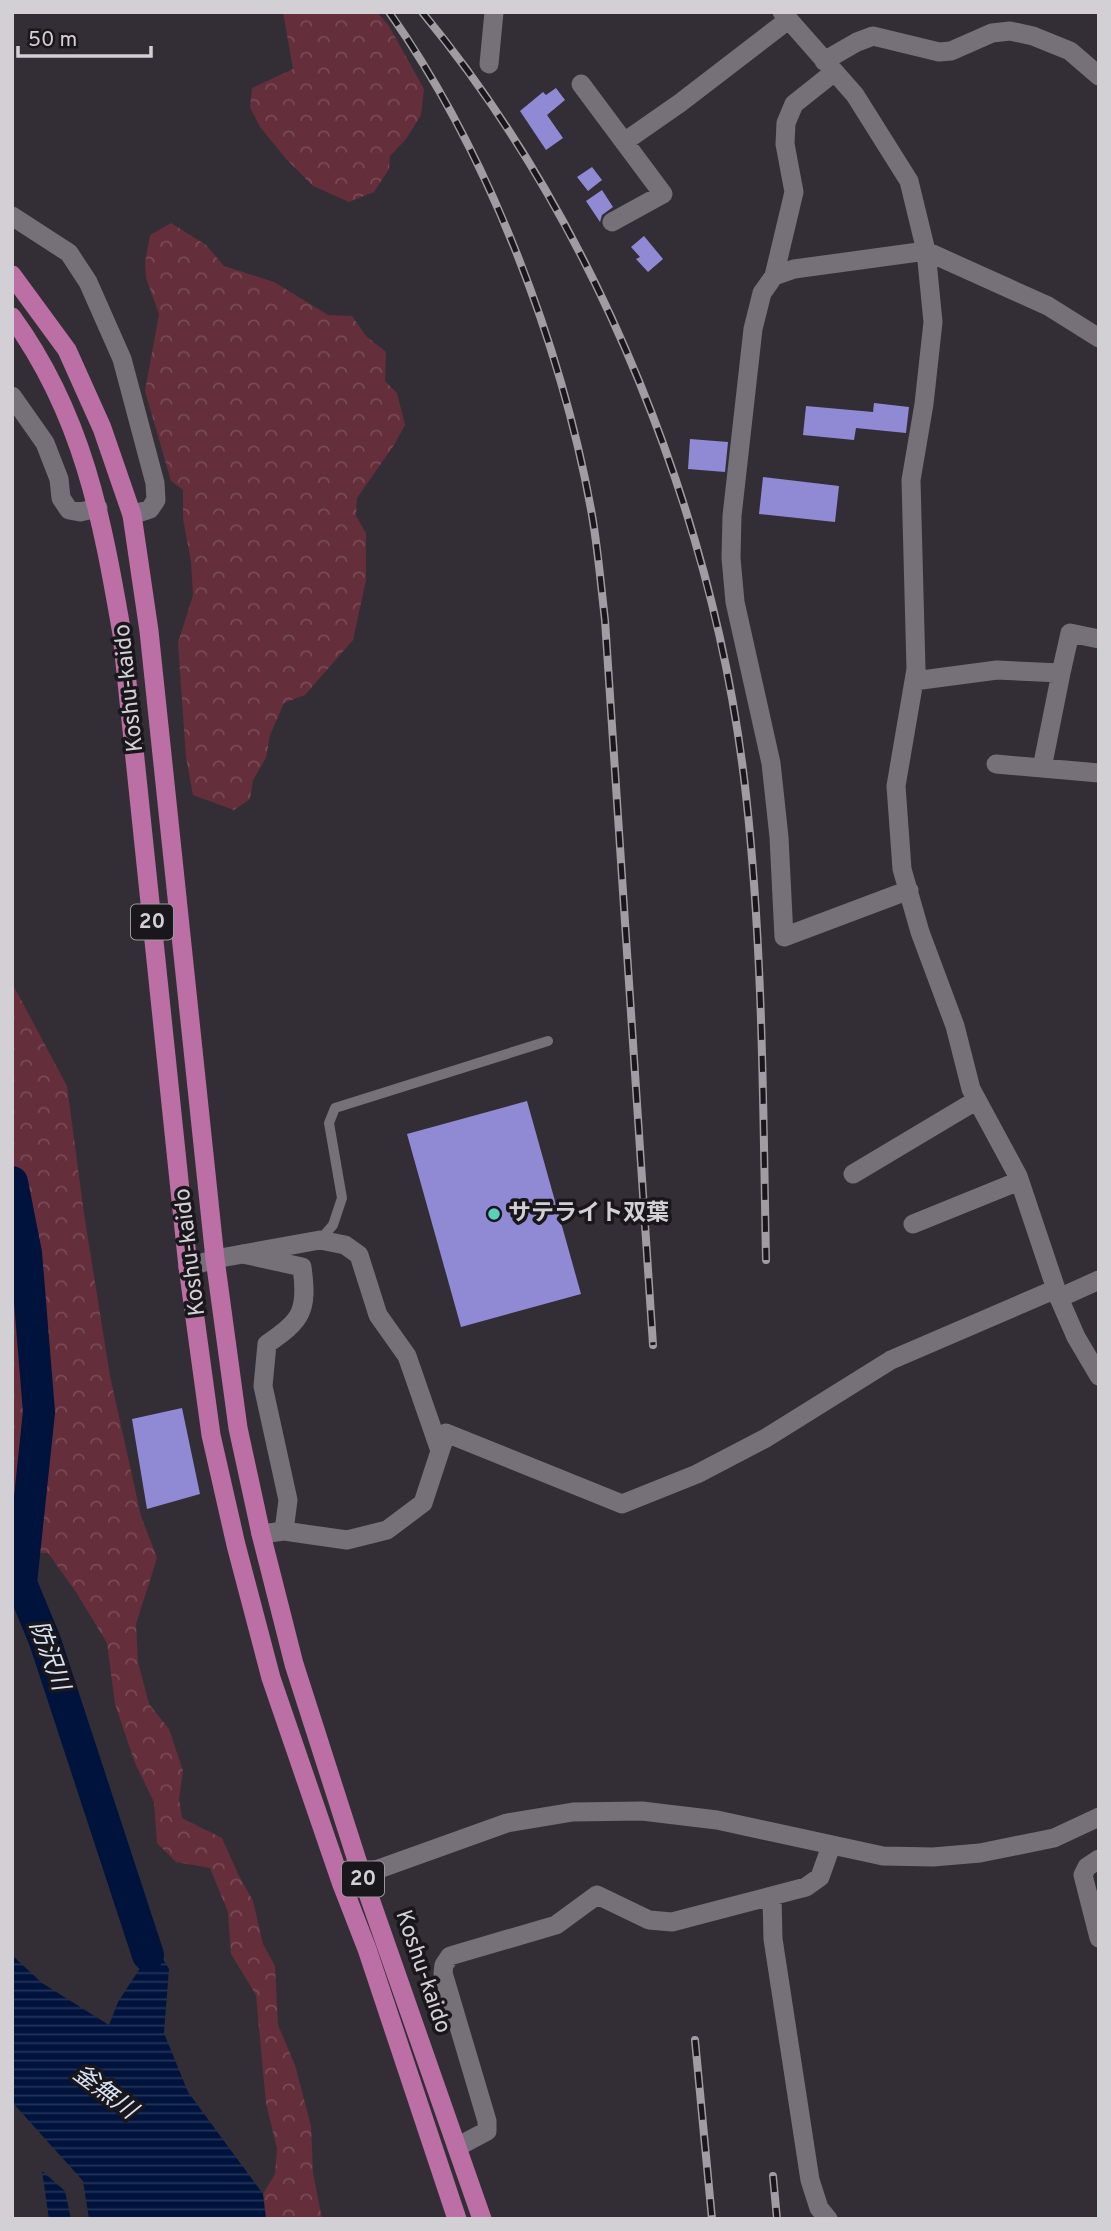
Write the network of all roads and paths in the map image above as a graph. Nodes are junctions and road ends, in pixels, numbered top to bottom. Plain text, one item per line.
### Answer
1 (494, 12) edge
2 (785, 16) edge
3 (489, 64) dead end
4 (828, 67) junction
5 (1099, 76) edge
6 (581, 84) dead end
7 (624, 142) junction
8 (12, 216) edge
9 (612, 222) dead end
10 (926, 251) junction
11 (12, 275) edge
12 (774, 276) junction
13 (12, 317) edge
14 (1099, 338) edge
15 (12, 396) edge
16 (98, 508) junction
17 (132, 514) junction
18 (1099, 639) edge
19 (1061, 673) junction
20 (914, 681) junction
21 (996, 764) dead end
22 (1042, 768) junction
23 (1099, 773) edge
24 (909, 890) junction
25 (548, 1041) dead end
26 (977, 1100) junction
27 (853, 1174) dead end
28 (1020, 1181) junction
29 (913, 1224) dead end
30 (320, 1240) junction
31 (243, 1254) junction
32 (215, 1259) junction
33 (188, 1267) junction
34 (1099, 1280) edge
35 (1057, 1294) junction
36 (1099, 1376) edge
37 (439, 1448) junction
38 (284, 1531) junction
39 (261, 1534) junction
40 (1099, 1817) edge
41 (831, 1846) junction
42 (1099, 1860) edge
43 (362, 1876) junction
44 (341, 1882) junction
45 (772, 1897) junction
46 (1099, 1938) edge
47 (457, 2147) junction
48 (457, 2219) edge
49 (482, 2219) edge
50 (828, 2219) edge

1 - 3 street
2 - 4 street
2 - 7 street
4 - 5 street
4 - 10 street
4 - 12 street
6 - 7 street
7 - 9 street
8 - 17 street
10 - 12 street
10 - 14 street
10 - 20 street
11 - 17 highway, Koshu-kaido / 20
12 - 24 street
13 - 16 highway, Koshu-kaido / 20
15 - 16 street
16 - 33 highway, Koshu-kaido / 20
17 - 32 highway, Koshu-kaido / 20
18 - 19 street
19 - 20 street
19 - 22 street
20 - 24 street
21 - 22 street
22 - 23 street
24 - 26 street
25 - 30 lane
26 - 27 street
26 - 28 street
28 - 29 street
28 - 35 street
30 - 31 street
30 - 37 street
31 - 32 street
31 - 38 street
32 - 33 street
32 - 39 highway, Koshu-kaido / 20
33 - 44 highway, Koshu-kaido / 20
34 - 35 street
35 - 36 street
35 - 37 street
37 - 38 street
38 - 39 street
39 - 43 highway, Koshu-kaido / 20
40 - 41 street
41 - 43 street
41 - 45 street
42 - 46 street
43 - 44 street
43 - 47 highway, Koshu-kaido / 20
44 - 48 highway, Koshu-kaido / 20
45 - 47 street
45 - 50 street
47 - 49 highway, Koshu-kaido / 20

